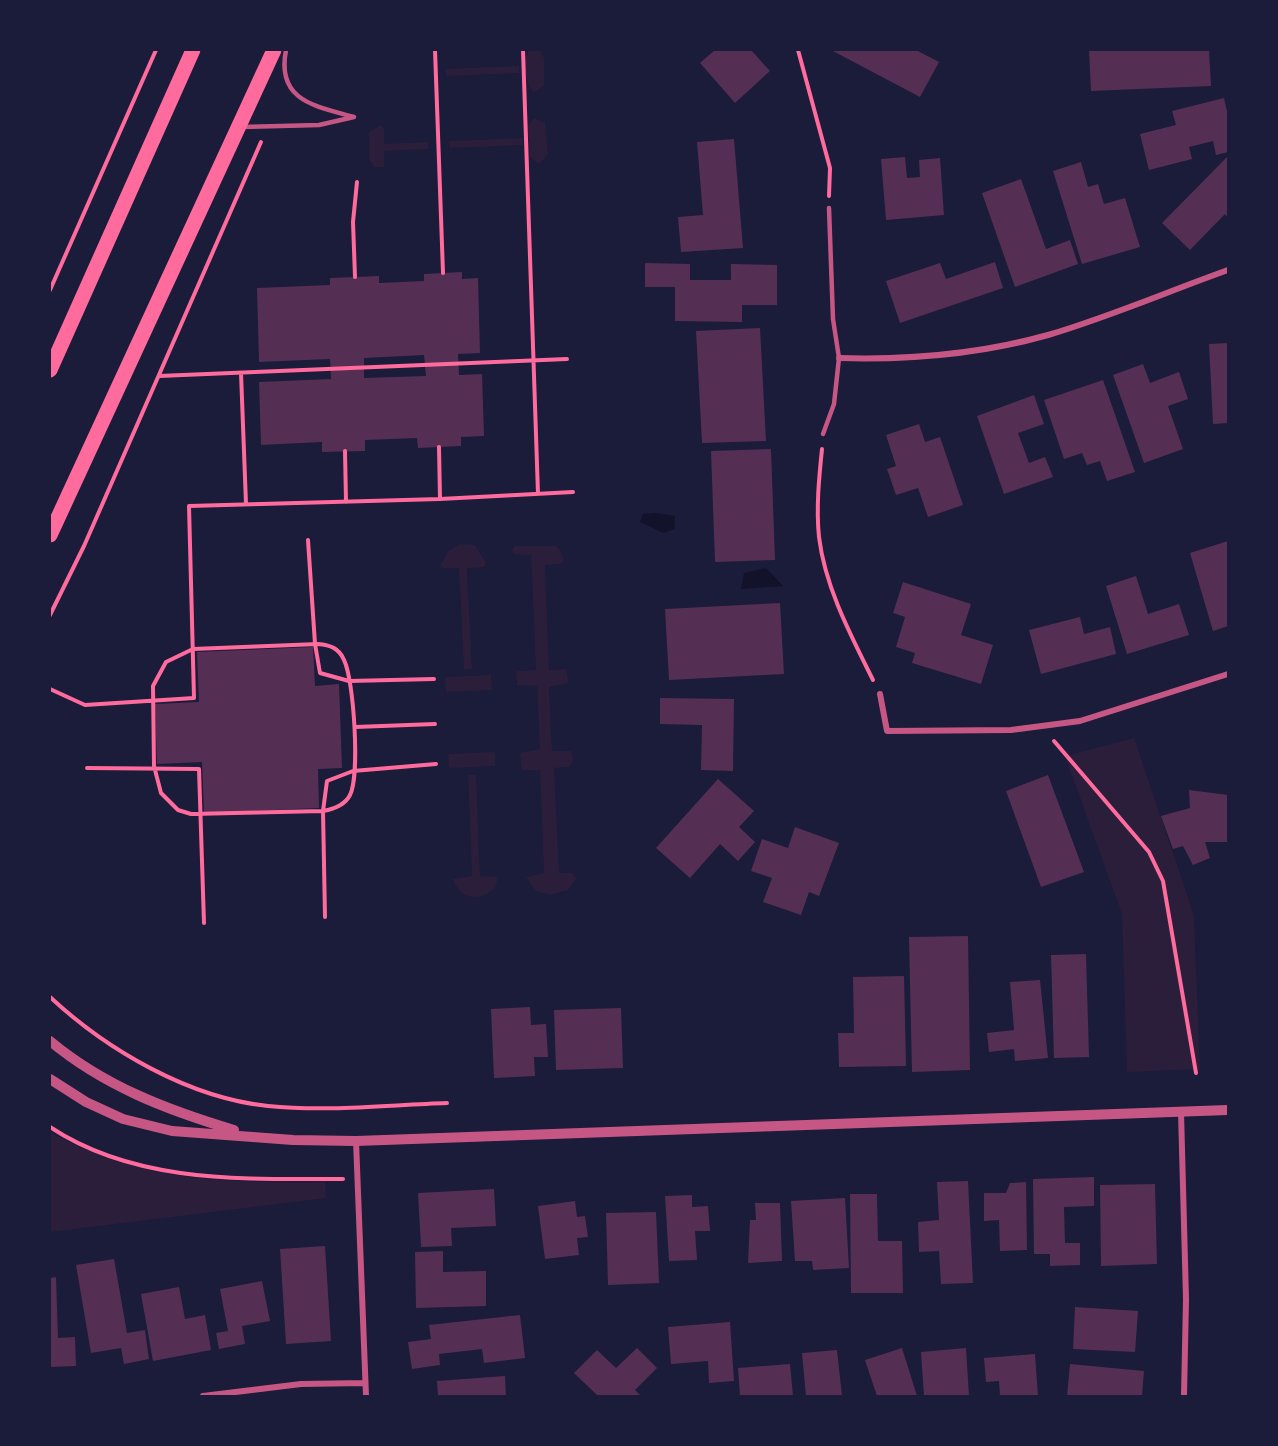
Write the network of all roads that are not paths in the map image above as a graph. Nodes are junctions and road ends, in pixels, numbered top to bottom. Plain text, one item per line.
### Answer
1 (193, 50) edge
2 (274, 50) edge
3 (286, 50) edge
4 (241, 127) junction
5 (829, 208) road end
6 (1228, 270) edge
7 (839, 358) junction
8 (50, 370) edge
9 (823, 434) road end
10 (50, 535) edge
11 (1228, 674) edge
12 (880, 694) road end
13 (50, 1041) edge
14 (50, 1079) edge
15 (1228, 1110) edge
16 (1181, 1112) junction
17 (255, 1136) junction
18 (356, 1141) junction
19 (365, 1383) junction
20 (203, 1396) edge
21 (366, 1396) edge
22 (1184, 1396) edge

1 - 8 main road
2 - 4 main road
3 - 4 lane
4 - 10 main road
5 - 7 lane
6 - 7 street
7 - 9 lane
11 - 12 street
13 - 17 street
14 - 17 street
15 - 16 street
16 - 18 street
16 - 22 street
17 - 18 street
18 - 19 street
19 - 20 street
19 - 21 street

